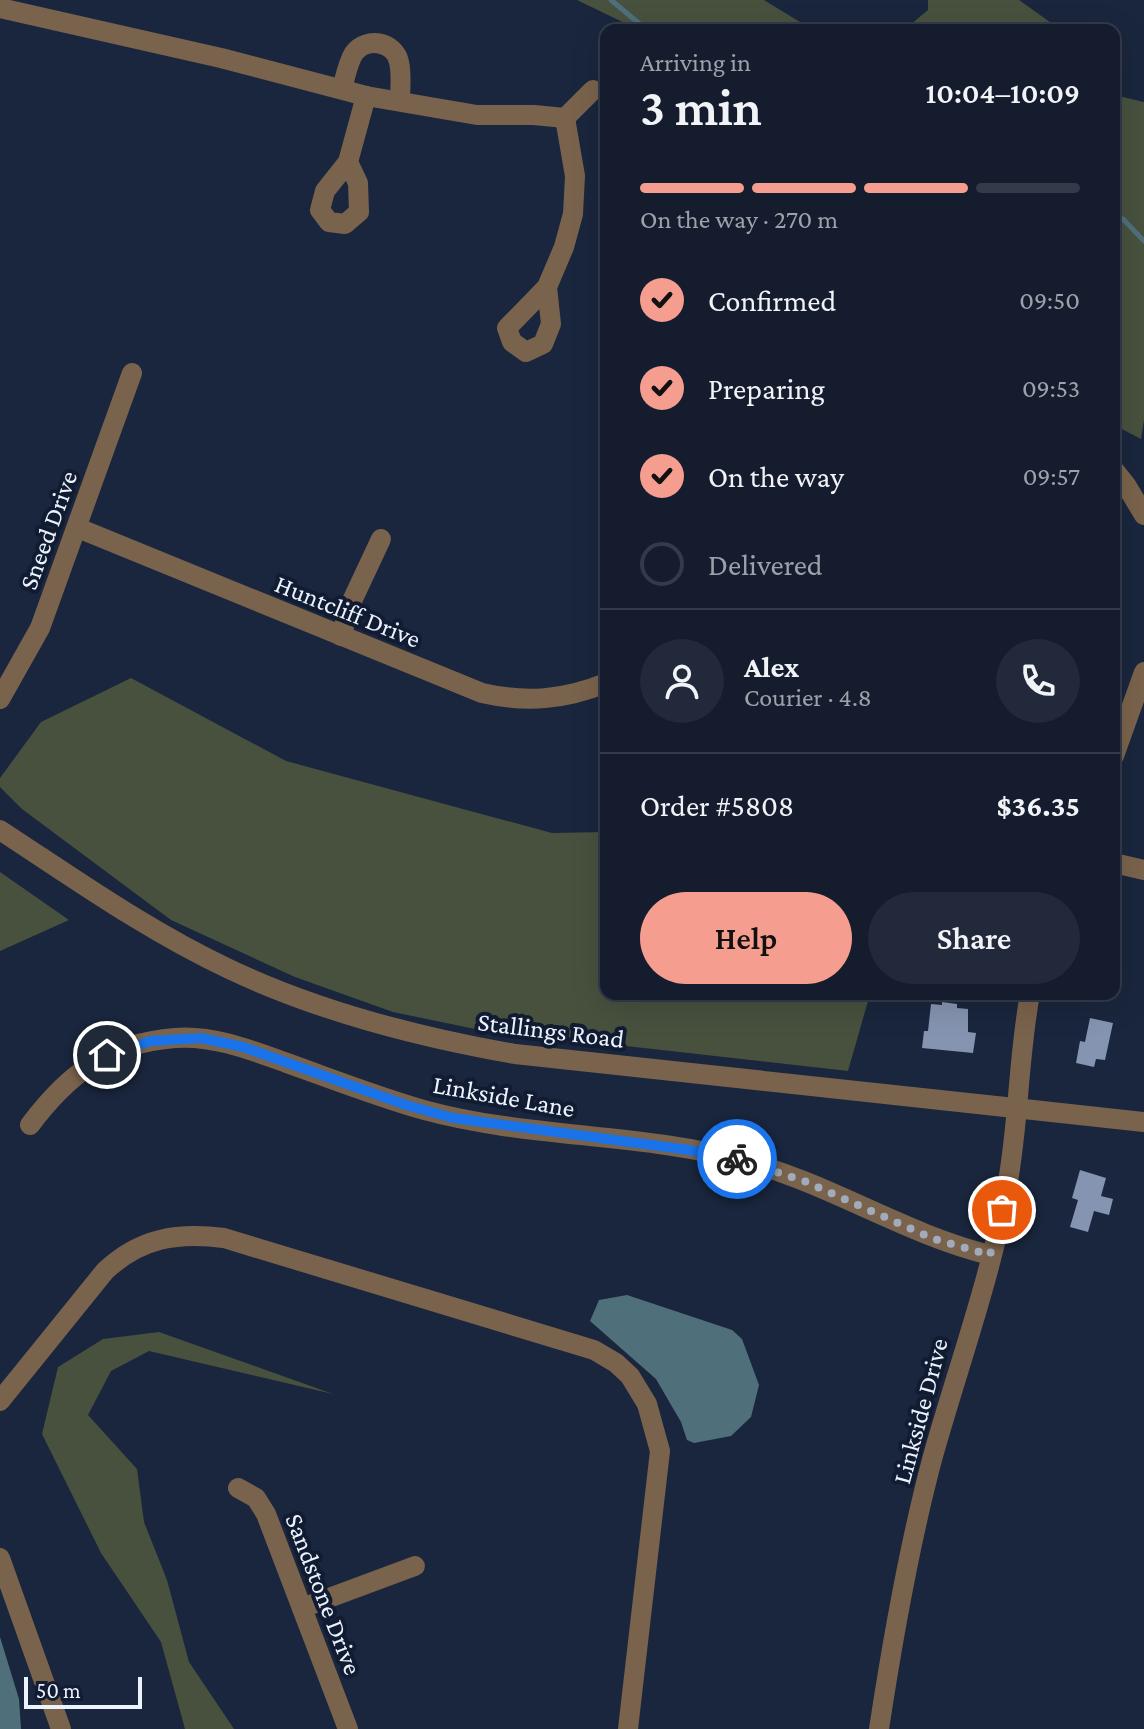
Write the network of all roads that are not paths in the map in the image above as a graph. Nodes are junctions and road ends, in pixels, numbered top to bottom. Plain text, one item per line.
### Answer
1 (0, 8) edge
2 (342, 89) junction
3 (593, 90) dead end
4 (366, 96) junction
5 (400, 101) junction
6 (565, 118) junction
7 (348, 162) dead end
8 (547, 287) dead end
9 (132, 373) dead end
10 (1120, 478) edge
11 (1144, 515) edge
12 (78, 528) junction
13 (381, 539) dead end
14 (341, 636) junction
15 (1144, 672) edge
16 (600, 685) edge
17 (0, 699) edge
18 (1120, 739) edge
19 (0, 830) edge
20 (1120, 864) edge
21 (1144, 870) edge
22 (1029, 1000) edge
23 (1016, 1108) junction
24 (1144, 1122) edge
25 (30, 1125) dead end
26 (990, 1255) junction
27 (1, 1398) edge
28 (238, 1488) dead end
29 (0, 1558) edge
30 (415, 1566) dead end
31 (302, 1608) junction
32 (61, 1729) edge
33 (348, 1729) edge
34 (628, 1729) edge
35 (879, 1729) edge

1 - 2 street
2 - 4 street
2 - 5 street
3 - 6 street
4 - 5 street
4 - 7 street
5 - 6 street
6 - 8 street
9 - 12 street, Sneed Drive
10 - 11 street
12 - 14 street, Huntcliff Drive
12 - 17 street, Sneed Drive
13 - 14 street
14 - 16 street, Huntcliff Drive
15 - 18 street
19 - 23 street, Stallings Road
20 - 21 street
22 - 23 street
23 - 24 street, Stallings Road
23 - 26 street, Linkside Drive
25 - 26 street, Linkside Lane
26 - 35 street, Linkside Drive
27 - 34 street
28 - 31 street, Sandstone Drive
29 - 32 street
30 - 31 street
31 - 33 street, Sandstone Drive

